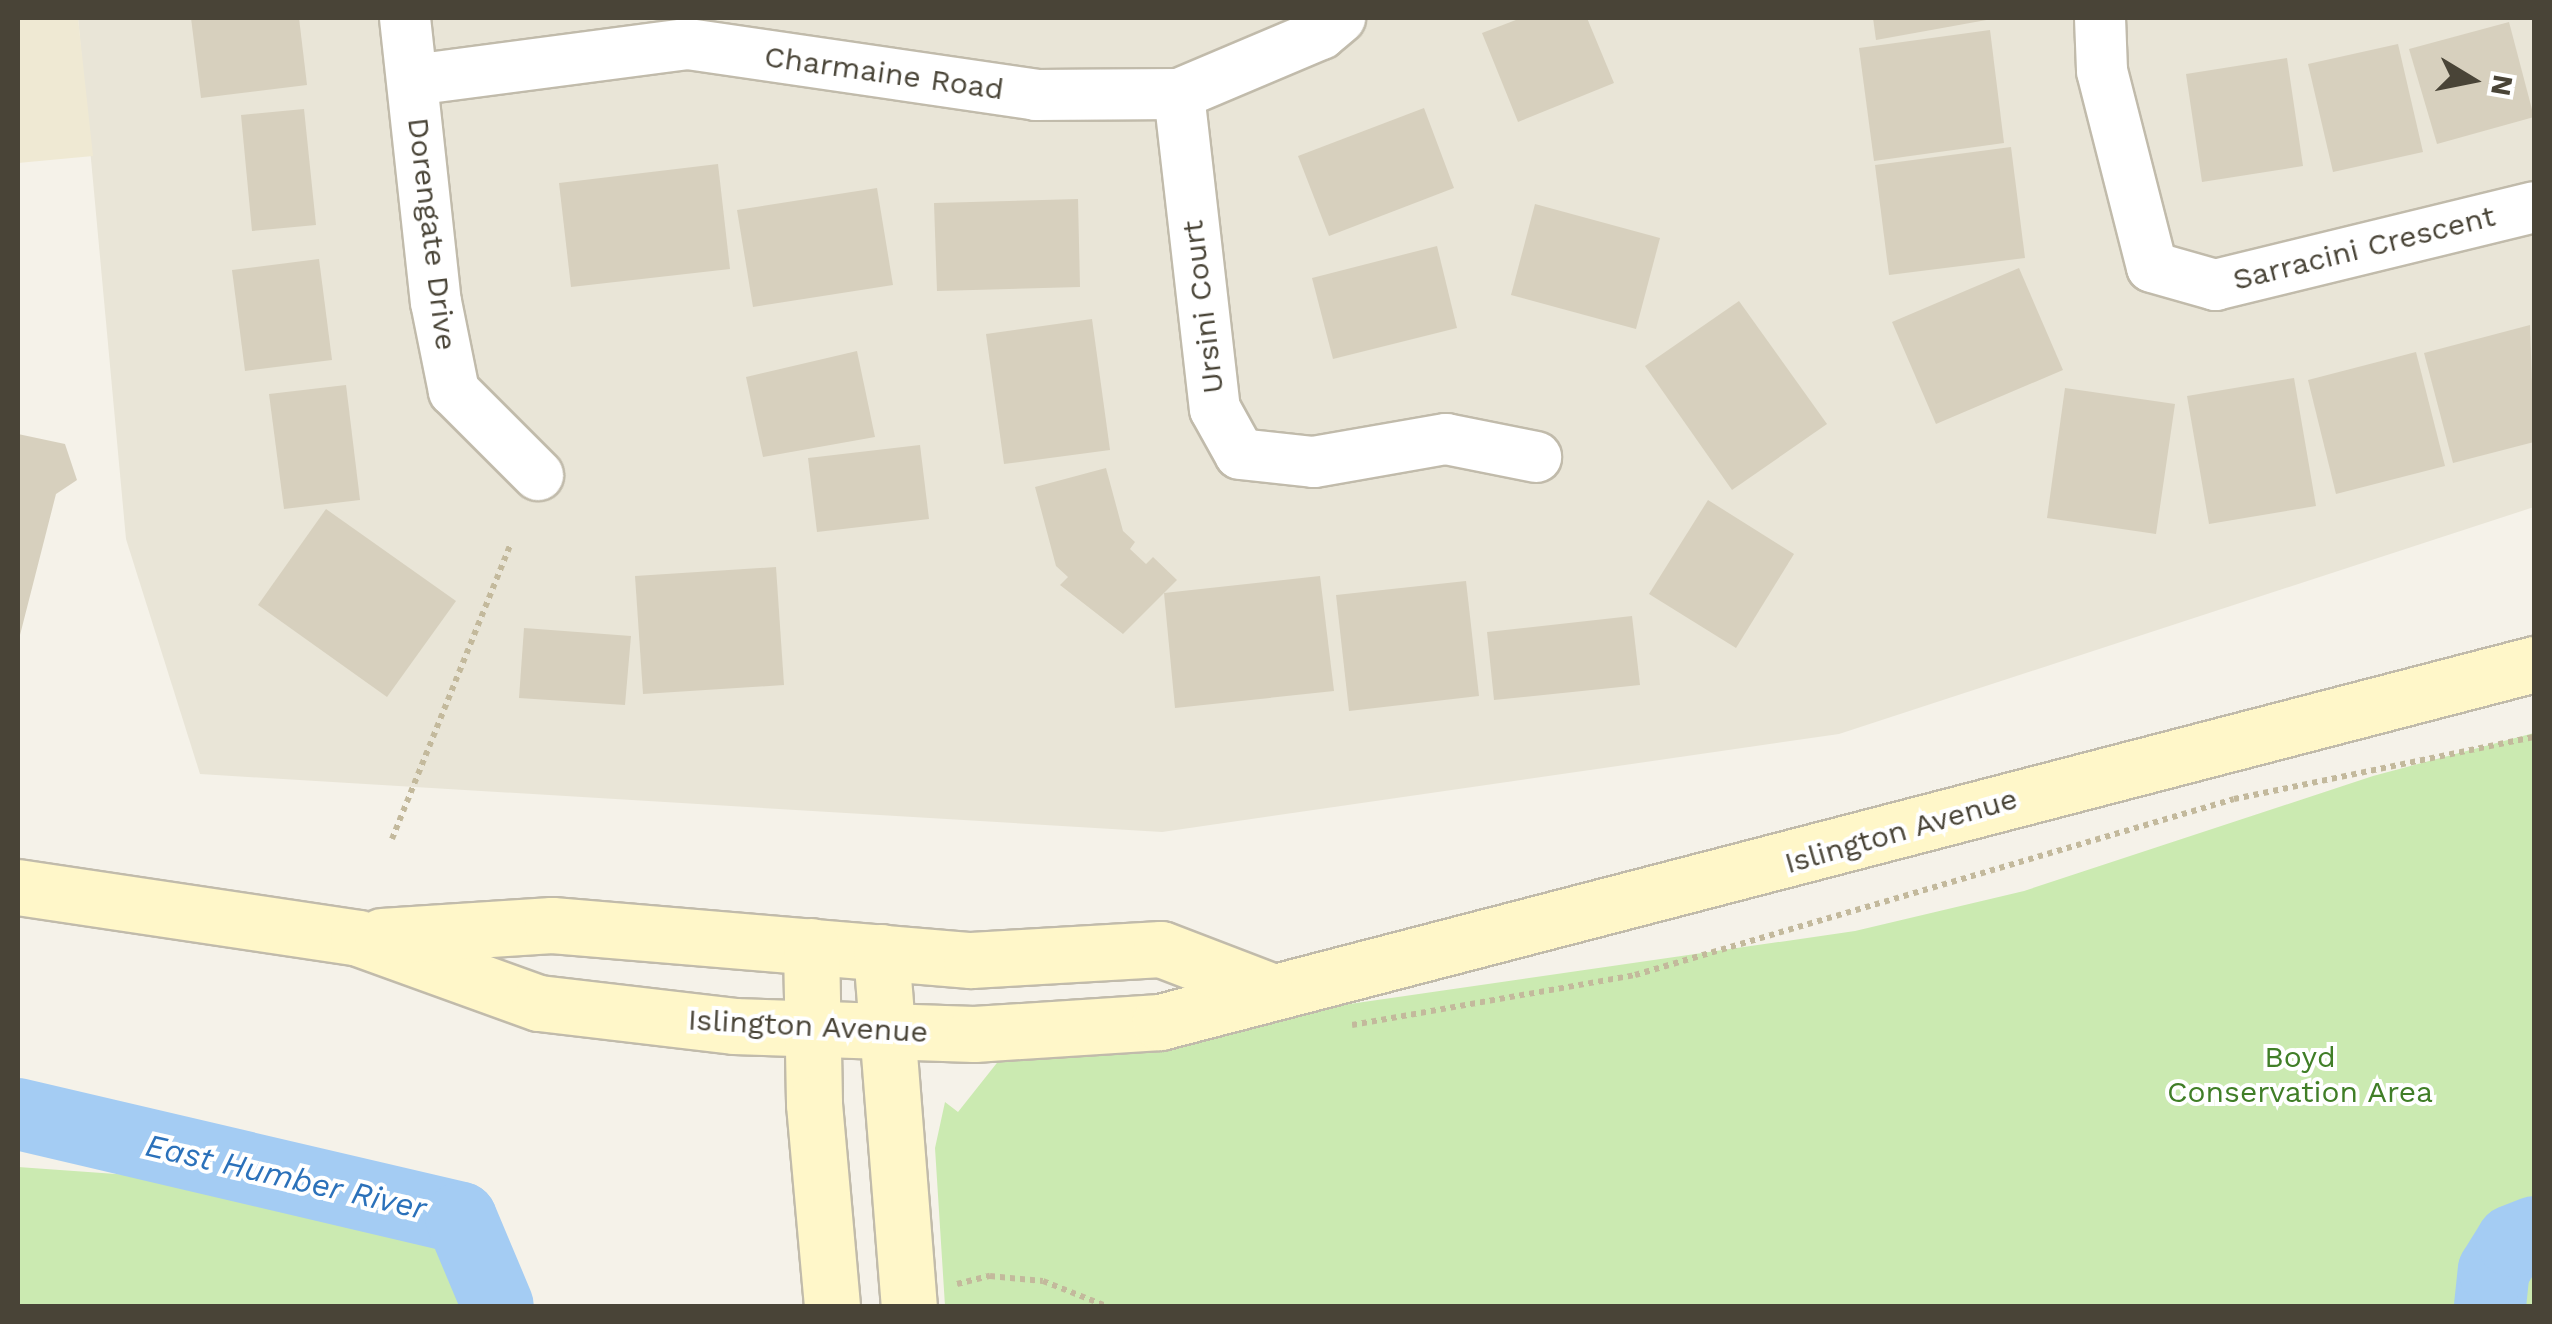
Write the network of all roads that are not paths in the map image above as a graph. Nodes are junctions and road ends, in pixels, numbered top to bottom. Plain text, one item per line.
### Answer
1 (405, 18) edge
2 (1340, 18) edge
3 (2100, 18) edge
4 (412, 80) junction
5 (1178, 94) junction
6 (2534, 207) edge
7 (1536, 458) dead end
8 (538, 476) dead end
9 (2534, 664) edge
10 (18, 886) edge
11 (358, 938) junction
12 (811, 946) junction
13 (880, 952) junction
14 (1265, 989) junction
15 (812, 1029) junction
16 (886, 1032) junction
17 (832, 1306) edge
18 (909, 1306) edge

1 - 4 street, Dorengate Drive
2 - 5 street, Charmaine Road
3 - 6 street, Sarracini Crescent
4 - 5 street, Charmaine Road
4 - 8 street, Dorengate Drive
5 - 7 street, Ursini Court
9 - 14 main road, Islington Avenue
10 - 11 main road, Islington Avenue
11 - 12 main road, Islington Avenue
11 - 15 main road, Islington Avenue
12 - 13 main road, Islington Avenue
12 - 15 main road
13 - 14 main road, Islington Avenue
13 - 16 main road
14 - 16 main road, Islington Avenue
15 - 16 main road, Islington Avenue
15 - 17 main road
16 - 18 main road

